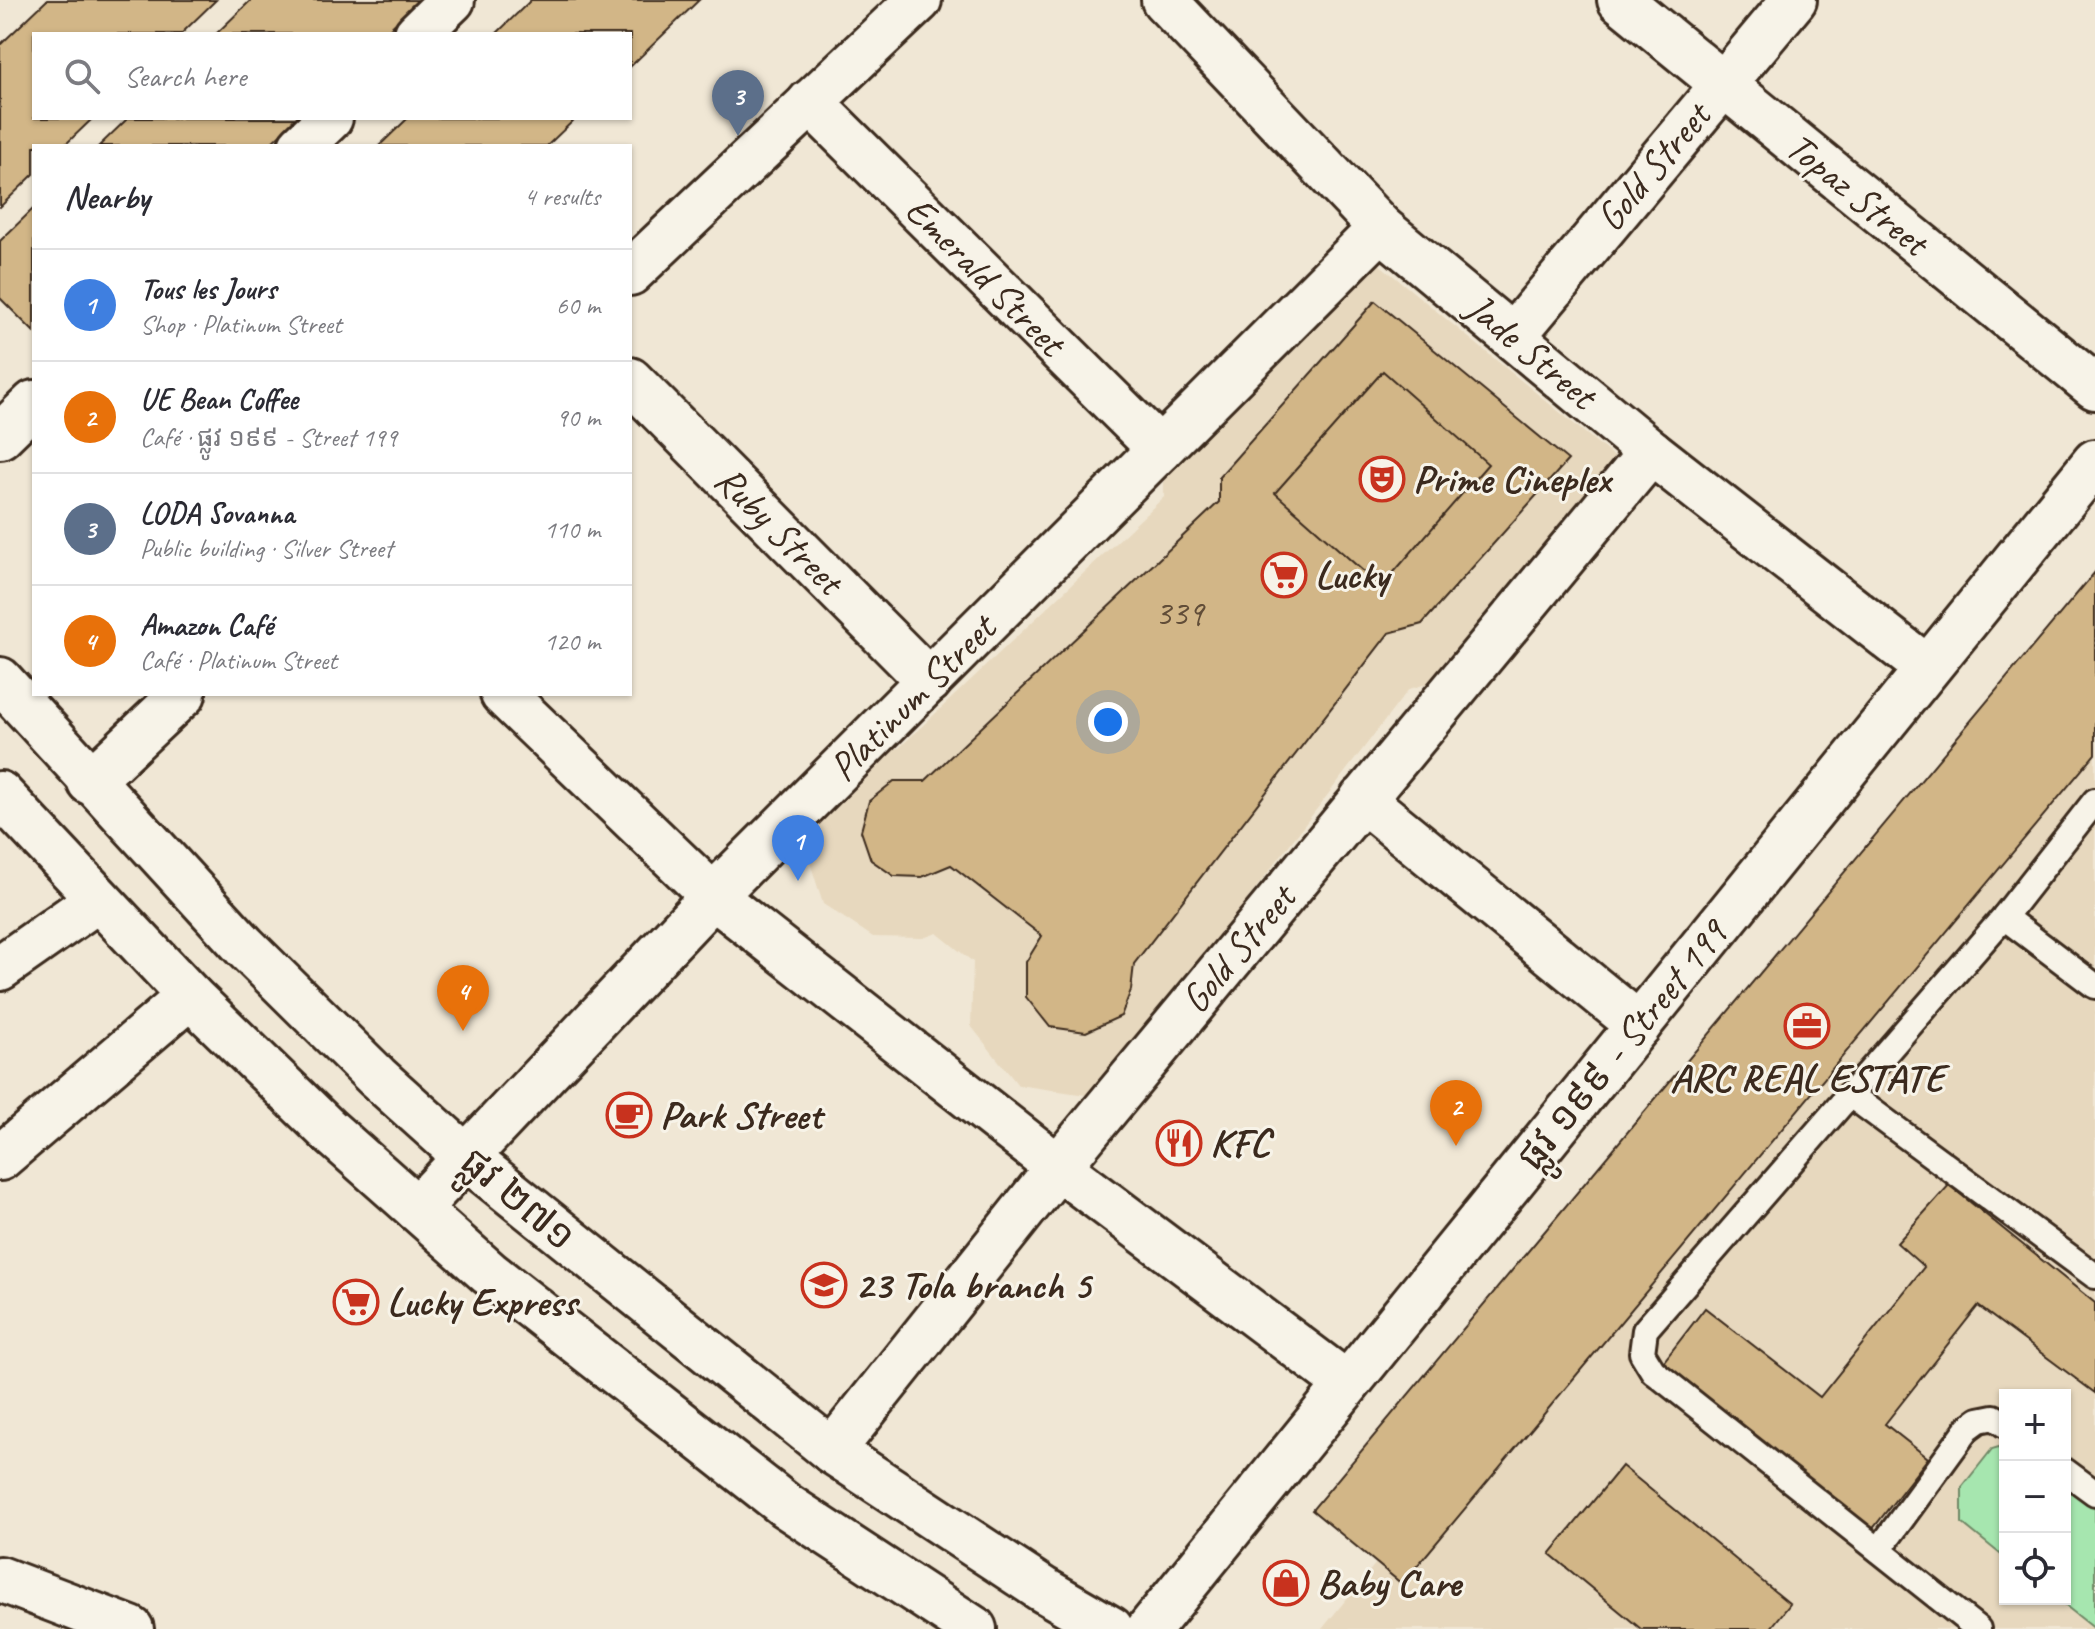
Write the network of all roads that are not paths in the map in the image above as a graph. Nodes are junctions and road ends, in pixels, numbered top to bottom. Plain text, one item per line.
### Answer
1 (452, 0) edge
2 (919, 0) edge
3 (1164, 0) edge
4 (1620, 0) edge
5 (1794, 0) edge
6 (419, 32) edge
7 (1722, 84) junction
8 (810, 102) junction
9 (328, 120) edge
10 (303, 144) edge
11 (1381, 228) junction
12 (632, 271) edge
13 (1513, 336) junction
14 (632, 382) edge
15 (2095, 387) edge
16 (32, 405) edge
17 (0, 436) edge
18 (1160, 449) junction
19 (1651, 452) junction
20 (2095, 462) edge
21 (1927, 668) junction
22 (0, 680) edge
23 (929, 681) junction
24 (181, 696) edge
25 (505, 696) edge
26 (90, 782) junction
27 (0, 794) edge
28 (1362, 799) junction
29 (2095, 801) edge
30 (713, 896) junction
31 (97, 900) junction
32 (2004, 917) junction
33 (0, 968) edge
34 (2095, 986) edge
35 (190, 996) junction
36 (1639, 1025) junction
37 (1849, 1094) junction
38 (466, 1157) junction
39 (0, 1158) edge
40 (1058, 1167) junction
41 (417, 1209) junction
42 (2095, 1276) edge
43 (1347, 1384) junction
44 (1999, 1421) edge
45 (832, 1451) junction
46 (2071, 1475) edge
47 (2095, 1493) edge
48 (1879, 1550) junction
49 (0, 1579) edge
50 (131, 1629) edge
51 (974, 1629) edge
52 (1111, 1629) edge
53 (1149, 1629) edge
54 (1978, 1629) edge

1 - 6 street
2 - 8 street
3 - 11 street, Jade Street
4 - 7 street, Topaz Street
5 - 7 street, Gold Street
7 - 13 street, Gold Street
7 - 15 street, Topaz Street
8 - 12 street
8 - 18 street, Emerald Street
9 - 10 street
11 - 13 street, Jade Street
11 - 18 street, Platinum Street
13 - 19 street, Jade Street
14 - 23 street, Ruby Street
16 - 17 street
18 - 23 street, Platinum Street
19 - 21 street, Jade Street
19 - 28 street, Gold Street
20 - 21 street, ផ្លូវ ១៩៩ - Street 199
21 - 36 street, ផ្លូវ ១៩៩ - Street 199
22 - 26 street, ផ្លូវ ២៧១
23 - 30 street, Platinum Street
24 - 26 street
25 - 30 street
26 - 38 street, ផ្លូវ ២៧១
27 - 31 street, ផ្លូវ ២៧១
28 - 36 street
28 - 40 street, Gold Street
29 - 32 lane
30 - 38 street, Platinum Street
30 - 40 street
31 - 33 street
31 - 35 street, ផ្លូវ ២៧១
32 - 34 lane
32 - 37 lane
35 - 39 street
35 - 41 street, ផ្លូវ ២៧១
36 - 43 street, ផ្លូវ ១៩៩ - Street 199
37 - 42 lane
37 - 48 lane
38 - 41 street, Platinum Street
38 - 45 street, ផ្លូវ ២៧១
40 - 43 street
40 - 45 street, Gold Street
41 - 51 street, ផ្លូវ ២៧១
43 - 53 street, ផ្លូវ ១៩៩ - Street 199
44 - 48 lane
45 - 52 street, ផ្លូវ ២៧១
46 - 47 lane
48 - 54 lane
49 - 50 street

